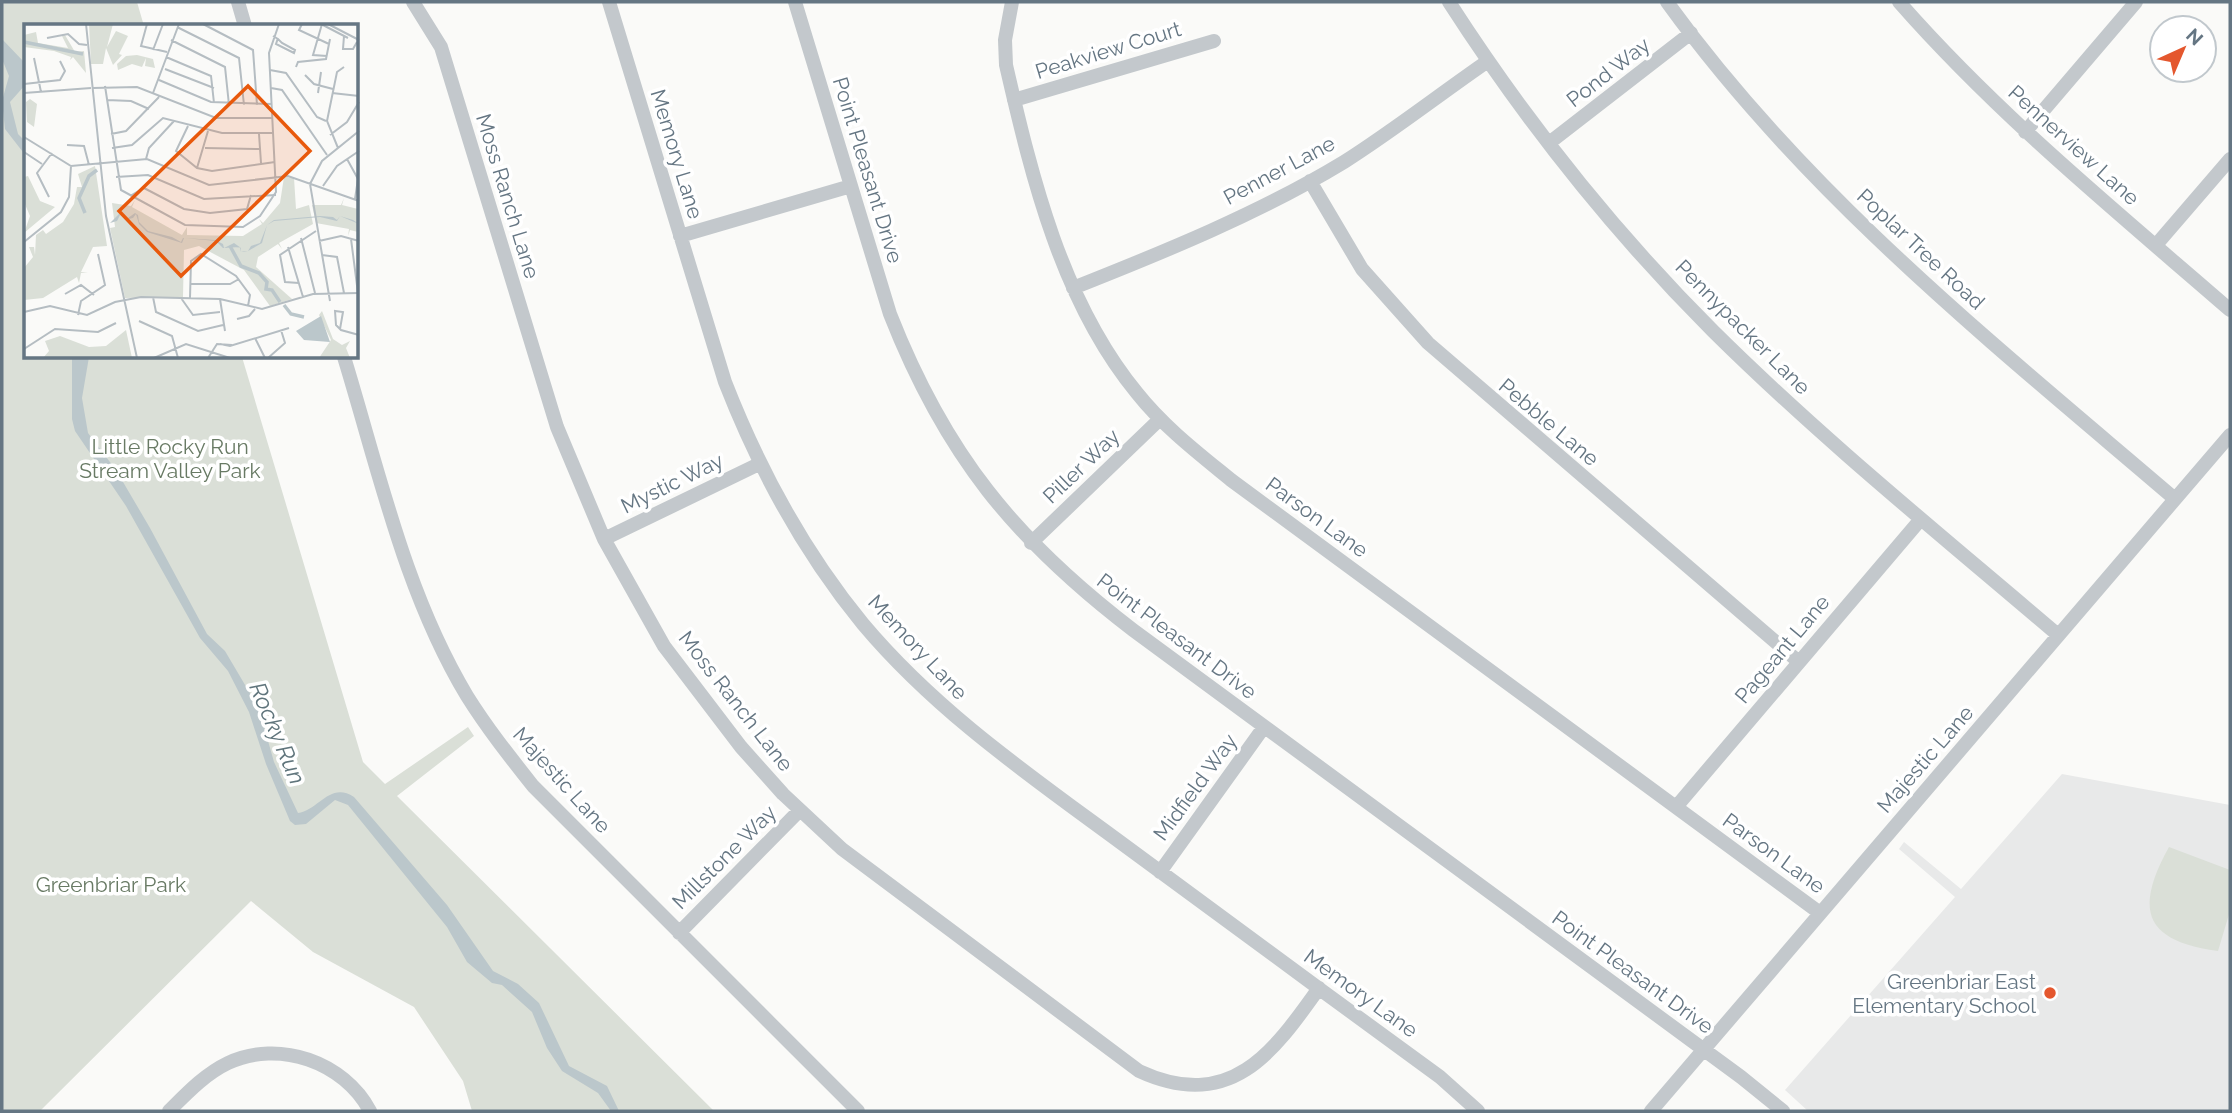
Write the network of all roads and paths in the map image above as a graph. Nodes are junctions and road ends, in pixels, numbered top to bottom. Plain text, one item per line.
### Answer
1 (238, 2) edge
2 (413, 2) edge
3 (609, 2) edge
4 (795, 2) edge
5 (1012, 2) edge
6 (1449, 2) edge
7 (1667, 2) edge
8 (2136, 2) edge
9 (1903, 3) edge
10 (244, 24) edge
11 (1691, 33) junction
12 (1214, 41) dead end
13 (1488, 61) junction
14 (1014, 100) junction
15 (2025, 132) junction
16 (1549, 143) junction
17 (2230, 159) edge
18 (1310, 181) junction
19 (850, 186) junction
20 (680, 236) junction
21 (2156, 246) junction
22 (1073, 288) junction
23 (2230, 310) edge
24 (345, 359) edge
25 (1160, 419) junction
26 (2230, 435) edge
27 (759, 464) junction
28 (2175, 499) junction
29 (1921, 519) junction
30 (604, 539) junction
31 (1031, 544) junction
32 (2058, 635) junction
33 (1799, 662) junction
34 (1264, 727) junction
35 (1676, 807) junction
36 (799, 811) junction
37 (1160, 872) junction
38 (1821, 913) junction
39 (679, 933) junction
40 (1320, 988) junction
41 (1704, 1050) junction
42 (169, 1111) edge
43 (370, 1111) edge
44 (858, 1111) edge
45 (1478, 1111) edge
46 (1651, 1111) edge
47 (1783, 1111) edge

1 - 10 street
2 - 30 street, Moss Ranch Lane
3 - 20 street, Memory Lane
4 - 19 street, Point Pleasant Drive
5 - 14 street, Parson Lane
6 - 13 street, Pennypacker Lane
7 - 11 street, Poplar Tree Road
8 - 15 street
9 - 15 street, Pennerview Lane
11 - 16 street, Pond Way
11 - 28 street, Poplar Tree Road
12 - 14 street, Peakview Court
13 - 16 street, Pennypacker Lane
13 - 18 street, Penner Lane
14 - 22 street, Parson Lane
15 - 21 street, Pennerview Lane
16 - 29 street, Pennypacker Lane
17 - 21 street
18 - 22 street, Penner Lane
18 - 33 street, Pebble Lane
19 - 20 street
19 - 31 street, Point Pleasant Drive
20 - 27 street, Memory Lane
21 - 23 street, Pennerview Lane
22 - 25 street, Parson Lane
24 - 39 street, Majestic Lane
25 - 31 street, Piller Way
25 - 35 street, Parson Lane
26 - 28 street, Majestic Lane
27 - 30 street, Mystic Way
27 - 37 street, Memory Lane
28 - 32 street, Majestic Lane
29 - 32 street, Pennypacker Lane
29 - 33 street, Pageant Lane
30 - 36 street, Moss Ranch Lane
31 - 34 street, Point Pleasant Drive
32 - 38 street, Majestic Lane
33 - 35 street, Pageant Lane
34 - 37 street, Midfield Way
34 - 41 street, Point Pleasant Drive
35 - 38 street, Parson Lane
36 - 39 street, Millstone Way
36 - 40 street, Moss Ranch Lane
37 - 40 street, Memory Lane
38 - 41 street, Majestic Lane
39 - 44 street, Majestic Lane
40 - 45 street, Memory Lane
41 - 46 street, Majestic Lane
41 - 47 street, Point Pleasant Drive
42 - 43 street

